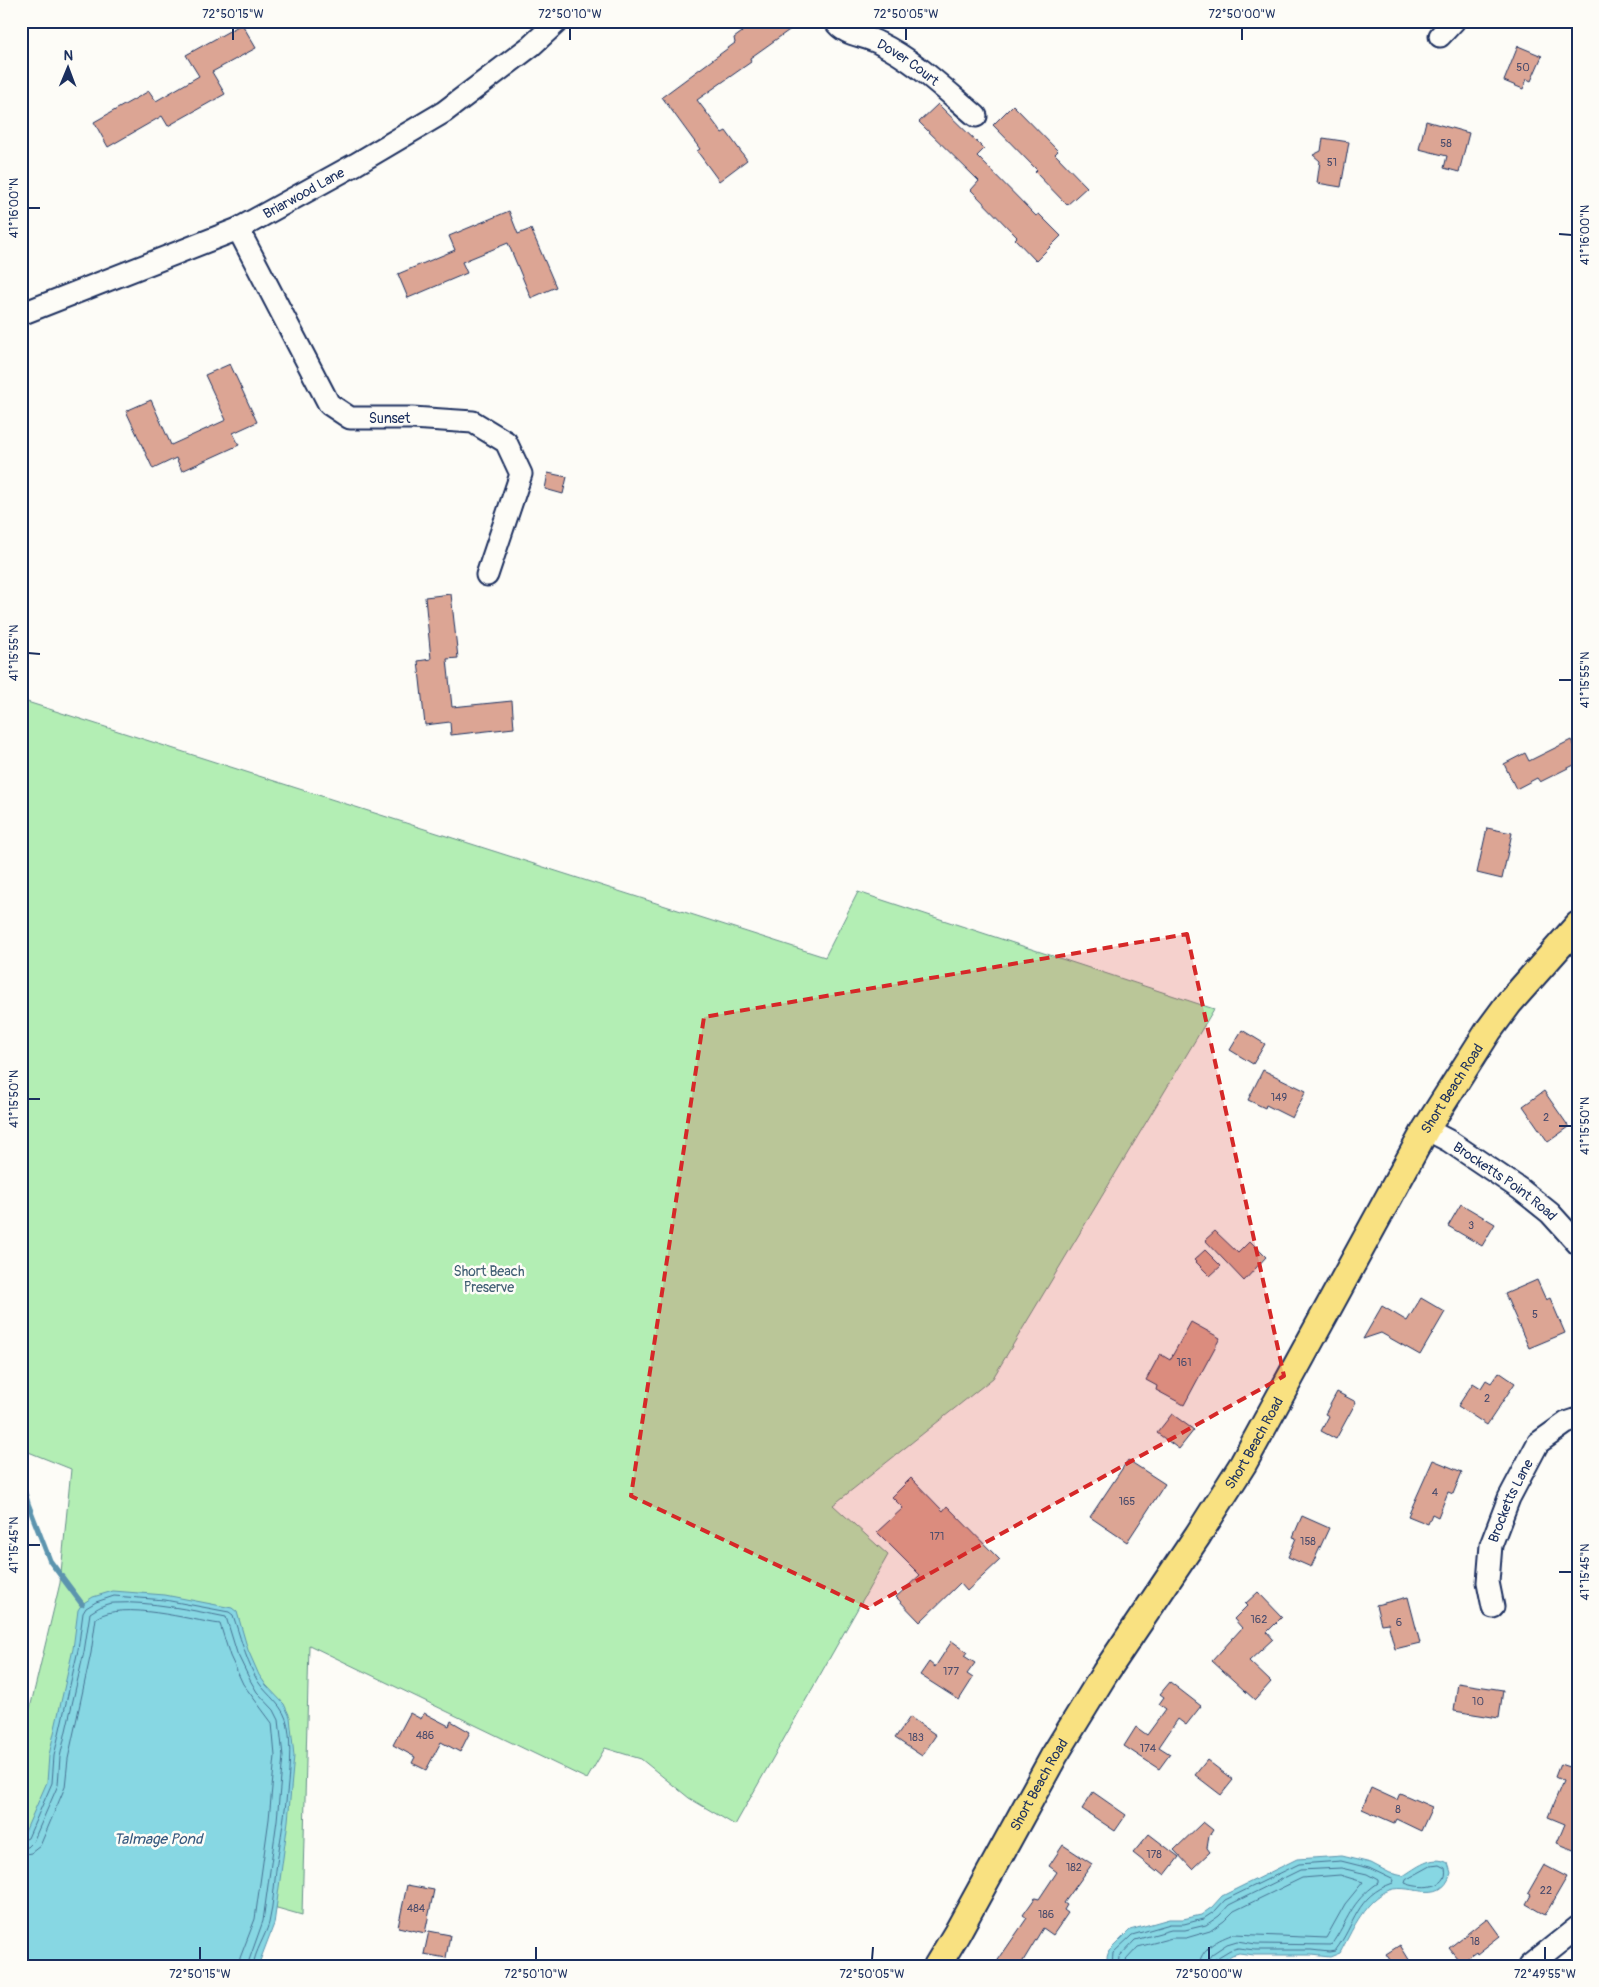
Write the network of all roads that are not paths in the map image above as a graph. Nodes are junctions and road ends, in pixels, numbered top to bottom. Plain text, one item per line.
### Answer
1 (558, 21) edge
2 (835, 21) edge
3 (976, 116) dead end
4 (238, 229) junction
5 (21, 314) edge
6 (487, 575) dead end
7 (1578, 925) edge
8 (1426, 1129) junction
9 (1578, 1244) edge
10 (1578, 1419) edge
11 (1494, 1608) dead end
12 (1578, 1927) edge
13 (937, 1966) edge
14 (1529, 1966) edge

1 - 4 street, Briarwood Lane
2 - 3 street, Dover Court
4 - 5 street, Briarwood Lane
4 - 6 street, Sunset
7 - 8 main road, Short Beach Road
8 - 9 street, Brocketts Point Road
8 - 13 main road, Short Beach Road
10 - 11 street, Brocketts Lane
12 - 14 street

